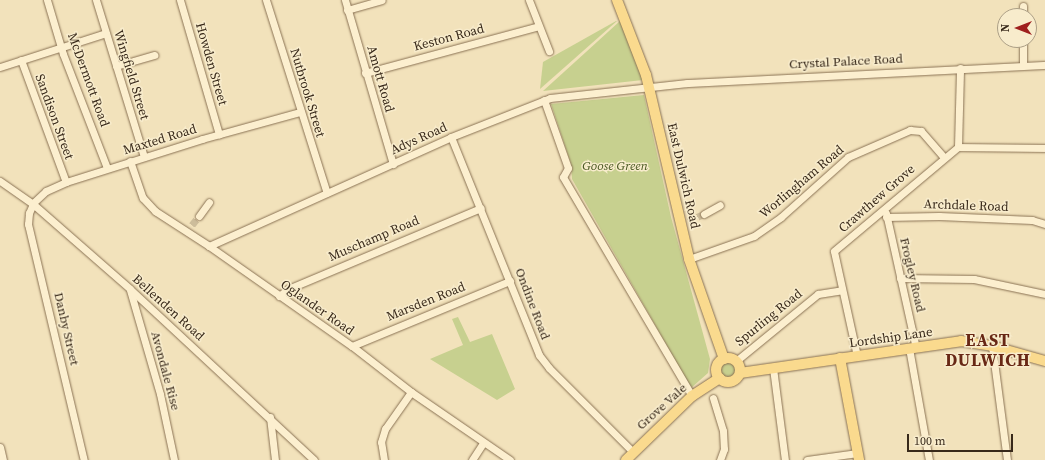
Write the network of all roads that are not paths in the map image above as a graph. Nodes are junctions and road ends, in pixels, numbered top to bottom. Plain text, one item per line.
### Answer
1 (47, 0) edge
2 (96, 0) edge
3 (180, 0) edge
4 (266, 0) edge
5 (345, 0) edge
6 (382, 0) edge
7 (529, 0) edge
8 (617, 0) edge
9 (347, 10) junction
10 (539, 26) junction
11 (106, 33) junction
12 (62, 46) junction
13 (1023, 48) edge
14 (550, 51) dead end
15 (154, 55) dead end
16 (21, 60) junction
17 (1023, 65) junction
18 (1045, 65) edge
19 (116, 66) junction
20 (0, 67) edge
21 (960, 68) junction
22 (365, 73) junction
23 (649, 86) junction
24 (544, 100) junction
25 (300, 112) junction
26 (219, 134) junction
27 (451, 137) junction
28 (958, 147) junction
29 (1045, 148) edge
30 (144, 157) junction
31 (944, 157) junction
32 (130, 161) junction
33 (393, 164) junction
34 (108, 168) junction
35 (0, 181) edge
36 (66, 182) junction
37 (327, 193) junction
38 (209, 202) dead end
39 (33, 204) junction
40 (720, 205) dead end
41 (886, 207) junction
42 (481, 208) junction
43 (704, 214) tunnel mouth
44 (199, 216) tunnel mouth
45 (886, 217) junction
46 (1045, 224) edge
47 (192, 225) tunnel mouth
48 (187, 232) junction
49 (210, 246) junction
50 (689, 259) junction
51 (900, 278) junction
52 (510, 281) junction
53 (130, 289) junction
54 (842, 290) junction
55 (1045, 294) edge
56 (280, 296) junction
57 (352, 346) junction
58 (992, 346) junction
59 (913, 348) junction
60 (857, 356) junction
61 (840, 358) junction
62 (724, 359) junction
63 (736, 360) junction
64 (1045, 361) edge
65 (773, 368) junction
66 (740, 373) junction
67 (720, 378) junction
68 (411, 392) junction
69 (692, 396) junction
70 (713, 398) dead end
71 (270, 417) junction
72 (483, 443) junction
73 (0, 447) edge
74 (629, 456) edge
75 (859, 457) edge
76 (3, 460) edge
77 (84, 460) edge
78 (174, 460) edge
79 (275, 460) edge
80 (314, 460) edge
81 (384, 460) edge
82 (472, 460) edge
83 (510, 460) edge
84 (720, 460) edge
85 (785, 460) edge
86 (807, 460) edge
87 (929, 460) edge
88 (1007, 460) edge

1 - 12 street, McDermott Road
2 - 11 street, Wingfield Street
3 - 26 street, Howden Street
4 - 25 street, Nutbrook Street
5 - 9 street, Amott Road
6 - 9 street
7 - 10 street
8 - 23 main road, East Dulwich Road
9 - 22 street, Amott Road
10 - 14 street
10 - 22 street, Keston Road
11 - 12 street
11 - 19 street, Wingfield Street
12 - 16 street
12 - 34 street, McDermott Road
13 - 17 street
15 - 19 street
16 - 20 street
16 - 36 street, Sandison Street
17 - 18 street, Crystal Palace Road
17 - 21 street, Crystal Palace Road
19 - 30 street, Wingfield Street
21 - 23 street, Crystal Palace Road
21 - 28 street
22 - 33 street, Amott Road
23 - 24 street, Adys Road
23 - 50 main road, East Dulwich Road
24 - 27 street, Adys Road
24 - 69 street
25 - 26 street, Maxted Road
25 - 37 street, Nutbrook Street
26 - 30 street, Maxted Road
27 - 33 street, Adys Road
27 - 42 street, Ondine Road
28 - 29 street
28 - 31 street, Crawthew Grove
30 - 32 street, Maxted Road
31 - 41 street, Crawthew Grove
31 - 50 street, Worlingham Road
32 - 34 street, Maxted Road
32 - 48 street, Oglander Road
33 - 37 street, Adys Road
34 - 36 street, Maxted Road
35 - 39 street, Bellenden Road
36 - 39 street, Maxted Road
37 - 49 street, Adys Road
38 - 44 street
39 - 53 street, Bellenden Road
39 - 77 street, Danby Street
40 - 43 street
41 - 45 street, Frogley Road
41 - 54 street, Crawthew Grove
42 - 52 street, Ondine Road
42 - 56 street, Muschamp Road
45 - 46 street, Archdale Road
45 - 51 street, Frogley Road
47 - 48 street
48 - 49 street, Oglander Road
49 - 56 street, Oglander Road
50 - 62 main road, East Dulwich Road
51 - 55 street
51 - 59 street, Frogley Road
52 - 57 street, Marsden Road
52 - 74 street, Ondine Road
53 - 71 street, Bellenden Road
53 - 78 street, Avondale Rise
54 - 60 street, Crawthew Grove
54 - 63 street, Spurling Road
56 - 57 street, Oglander Road
57 - 68 street, Oglander Road
58 - 59 main road, Lordship Lane
58 - 64 main road, Lordship Lane
58 - 88 street
59 - 60 main road, Lordship Lane
59 - 87 street, Frogley Road
60 - 61 main road, Lordship Lane
61 - 65 main road, Lordship Lane
61 - 75 main road
62 - 63 main road
62 - 67 main road
63 - 66 main road
65 - 66 main road, Lordship Lane
65 - 85 street
66 - 67 main road
67 - 69 main road, Grove Vale
68 - 72 street, Oglander Road
68 - 81 street
69 - 74 main road, Grove Vale
70 - 84 street
71 - 79 street
71 - 80 street, Bellenden Road
72 - 82 street
72 - 83 street, Oglander Road
73 - 76 street
75 - 86 street

